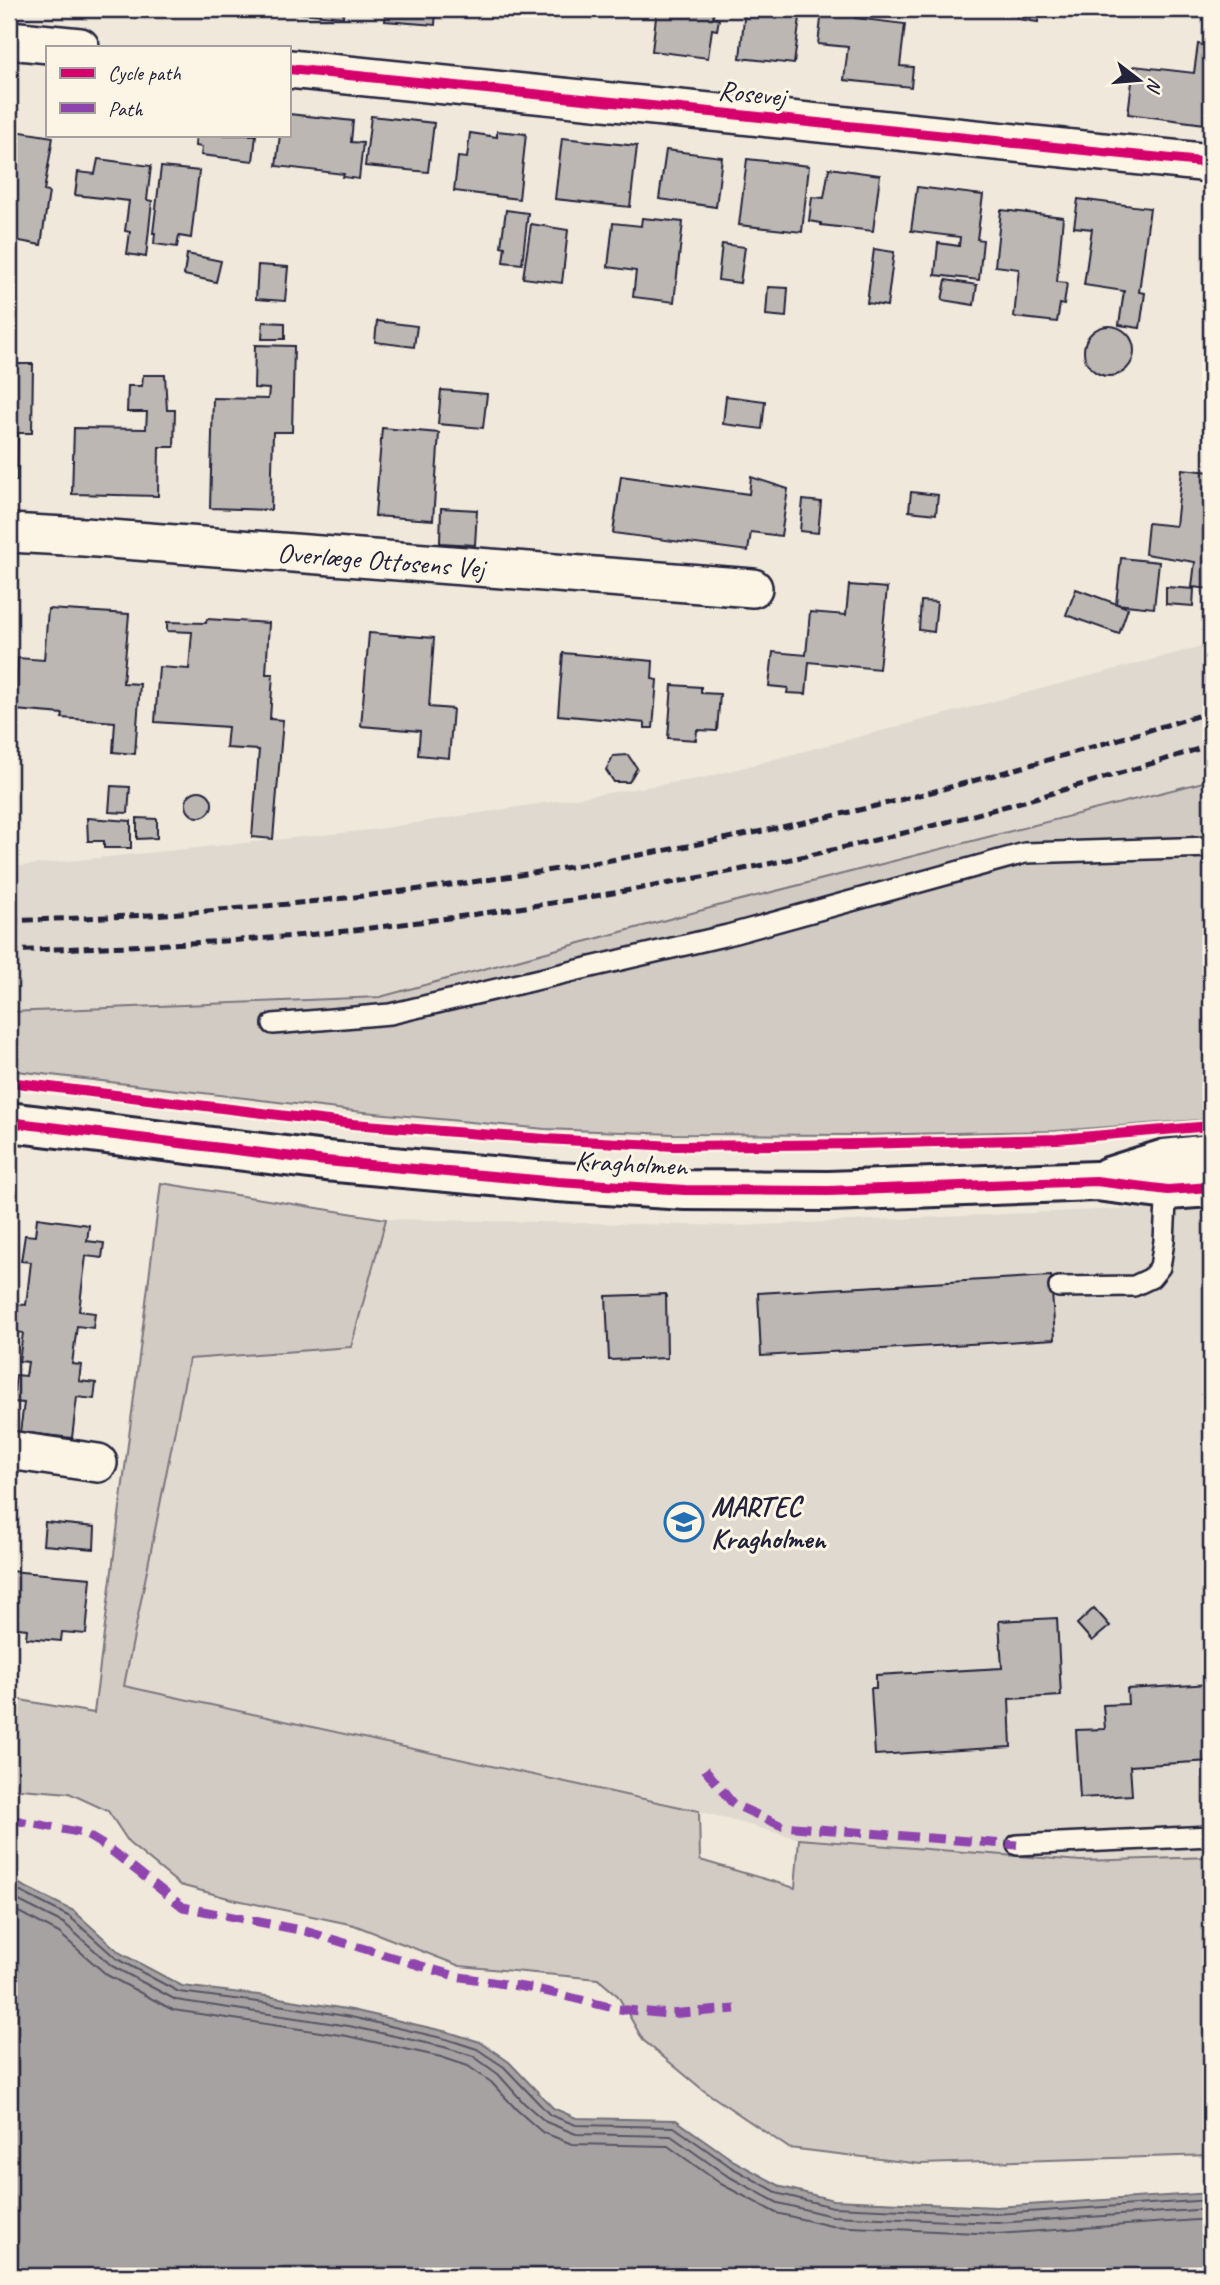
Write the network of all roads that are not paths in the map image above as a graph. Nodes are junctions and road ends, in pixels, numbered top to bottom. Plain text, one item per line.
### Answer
1 (9, 40) edge
2 (70, 46) edge
3 (290, 69) edge
4 (1211, 163) edge
5 (9, 533) edge
6 (753, 588) dead end
7 (1211, 847) edge
8 (273, 1024) dead end
9 (9, 1122) edge
10 (1211, 1154) edge
11 (1166, 1175) junction
12 (1211, 1188) edge
13 (1059, 1287) dead end
14 (9, 1450) edge
15 (98, 1463) dead end
16 (1211, 1836) edge
17 (1017, 1845) dead end

1 - 2 street
3 - 4 street, Rosevej
5 - 6 street, Overlæge Ottosens Vej
7 - 8 lane
9 - 11 street, Kragholmen
10 - 11 street, Kragholmen
11 - 12 street, Kragholmen
11 - 13 lane
14 - 15 street
16 - 17 lane

